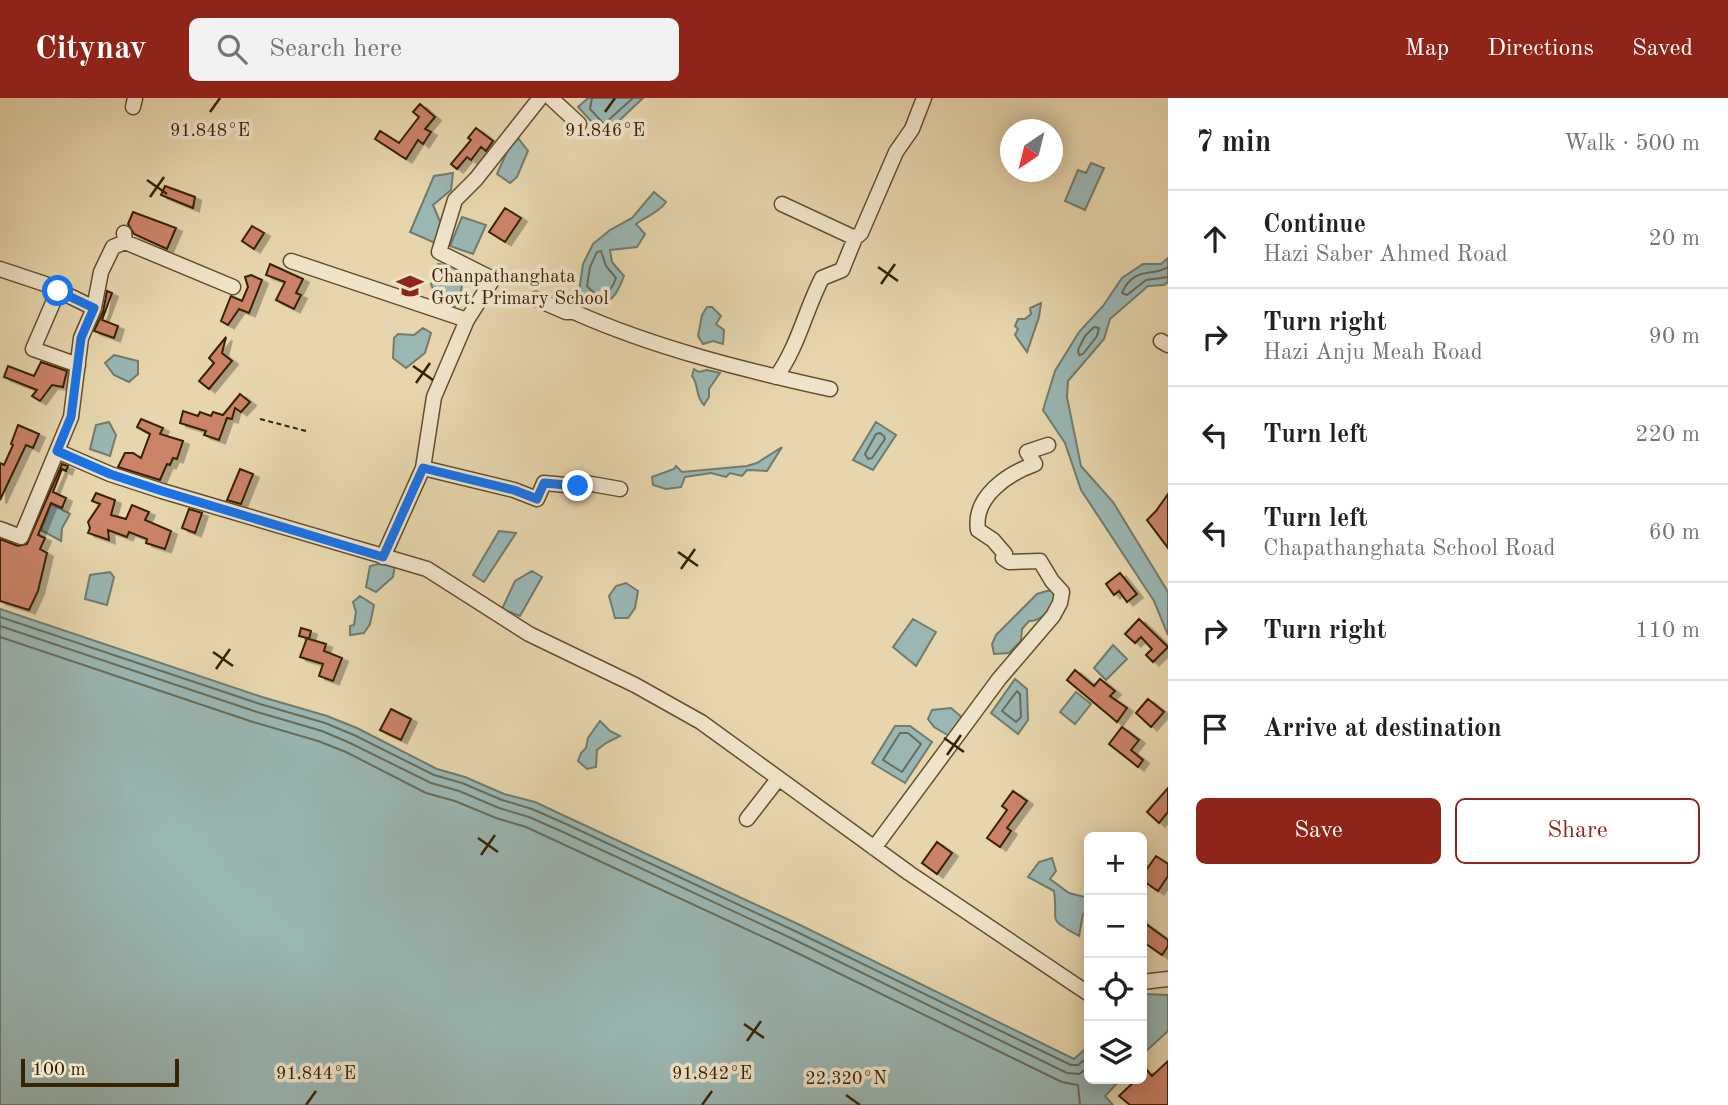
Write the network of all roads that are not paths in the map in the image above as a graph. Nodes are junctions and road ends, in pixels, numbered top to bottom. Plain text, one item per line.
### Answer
1 (551, 98) edge
2 (924, 98) edge
3 (534, 100) edge
4 (579, 124) dead end
5 (782, 204) dead end
6 (855, 238) junction
7 (291, 261) dead end
8 (0, 269) edge
9 (233, 287) dead end
10 (58, 291) junction
11 (536, 299) dead end
12 (94, 308) junction
13 (467, 320) junction
14 (78, 365) junction
15 (776, 377) junction
16 (830, 389) dead end
17 (1048, 445) dead end
18 (57, 451) junction
19 (423, 468) junction
20 (620, 489) dead end
21 (0, 529) edge
22 (383, 557) junction
23 (778, 779) junction
24 (747, 819) dead end
25 (874, 848) junction
26 (1168, 979) edge
27 (1147, 981) edge
28 (1084, 991) edge

1 - 4 street
2 - 6 street
3 - 13 street
5 - 6 street
6 - 15 street
7 - 13 street
8 - 10 street
9 - 12 street
10 - 12 street
10 - 14 street
11 - 15 street
12 - 14 street
13 - 19 street
14 - 18 street
15 - 16 street
17 - 25 street
18 - 21 street
18 - 22 street
19 - 20 street
19 - 22 street
22 - 23 street
23 - 24 street
23 - 25 street
25 - 28 street
26 - 27 street

